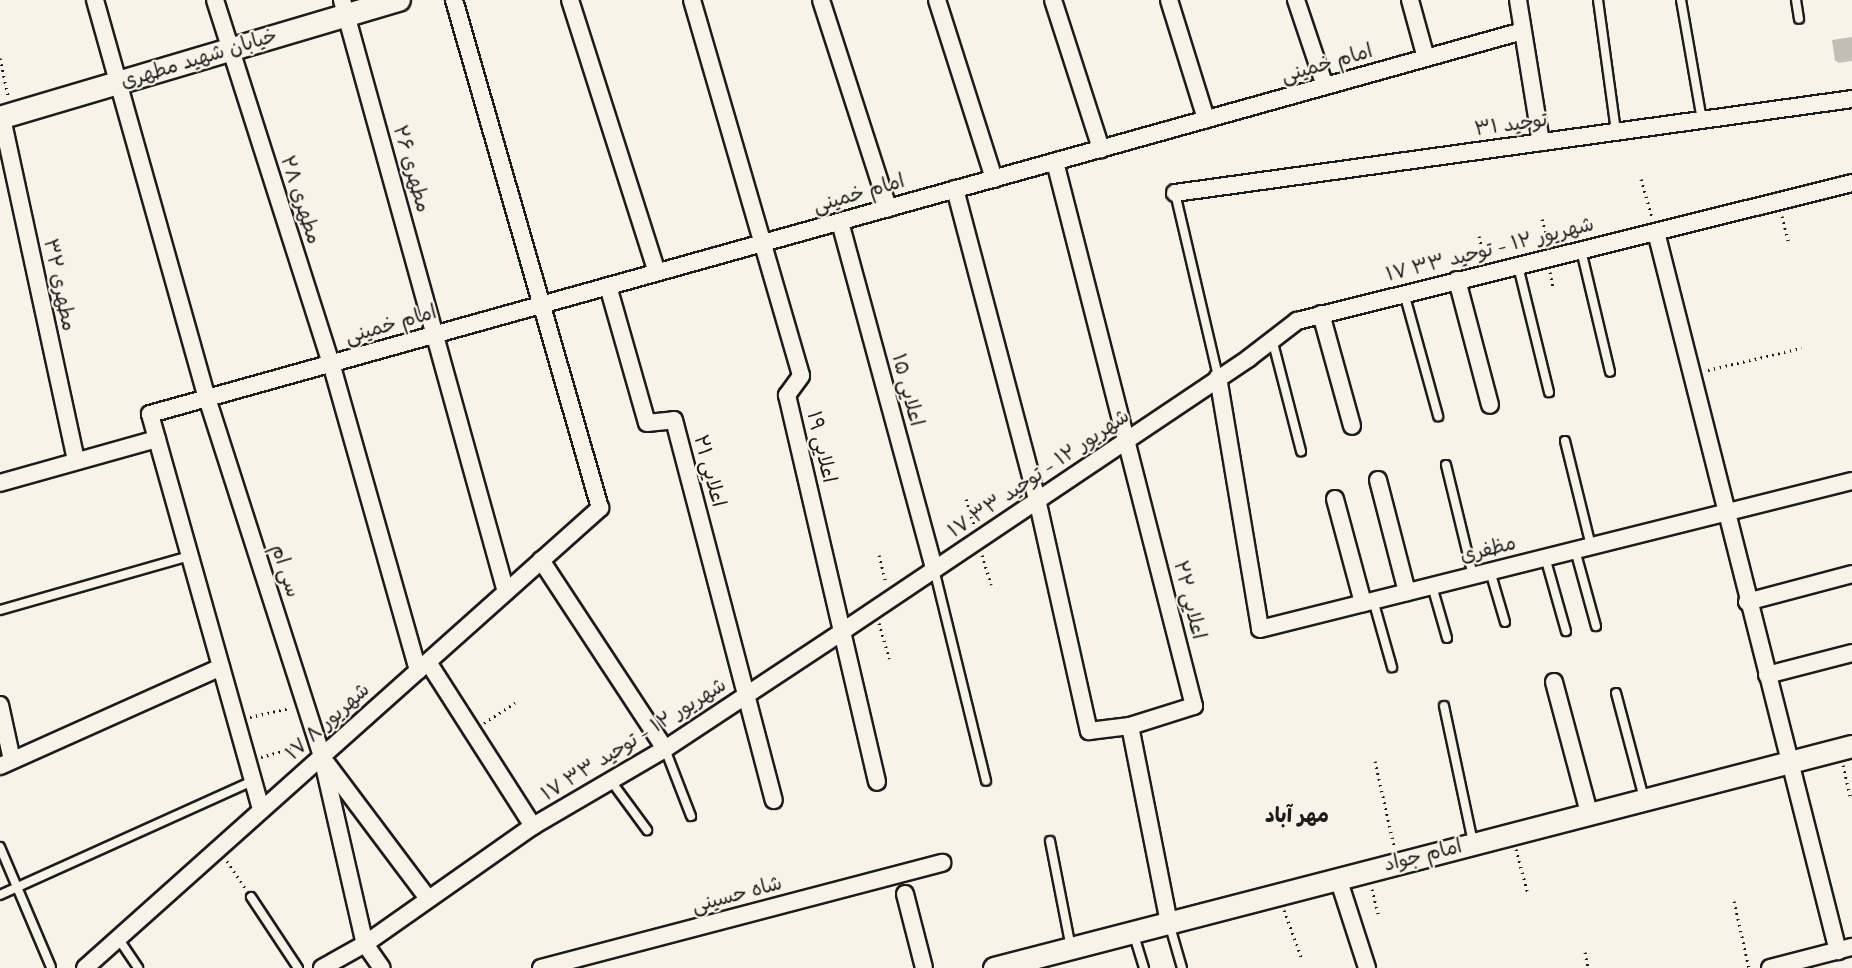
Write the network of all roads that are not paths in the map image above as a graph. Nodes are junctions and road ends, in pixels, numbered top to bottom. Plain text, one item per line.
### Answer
1 (95, 0) edge
2 (215, 0) edge
3 (399, 0) edge
4 (454, 0) edge
5 (570, 0) edge
6 (692, 0) edge
7 (821, 0) edge
8 (937, 0) edge
9 (1053, 0) edge
10 (1169, 0) edge
11 (1296, 0) edge
12 (1410, 0) edge
13 (1518, 0) edge
14 (1598, 0) edge
15 (1681, 0) edge
16 (1796, 0) edge
17 (344, 7) edge
18 (1799, 19) dead end
19 (1523, 31) junction
20 (228, 50) junction
21 (1426, 58) junction
22 (118, 83) junction
23 (1325, 86) junction
24 (1852, 99) edge
25 (5, 117) edge
26 (1206, 119) junction
27 (1702, 120) junction
28 (1616, 132) junction
29 (1541, 142) junction
30 (1101, 149) junction
31 (1055, 162) junction
32 (994, 179) junction
33 (1852, 183) edge
34 (955, 189) junction
35 (1175, 194) joint
36 (888, 208) junction
37 (840, 222) junction
38 (1656, 232) junction
39 (764, 243) junction
40 (1581, 250) junction
41 (1518, 265) junction
42 (657, 272) junction
43 (1457, 280) junction
44 (608, 286) junction
45 (1404, 292) junction
46 (543, 304) junction
47 (1321, 314) junction
48 (436, 334) junction
49 (1272, 339) junction
50 (331, 363) junction
51 (1610, 372) dead end
52 (1218, 377) junction
53 (1550, 392) dead end
54 (207, 398) junction
55 (1490, 405) dead end
56 (1438, 417) dead end
57 (1353, 426) dead end
58 (157, 439) junction
59 (1128, 440) junction
60 (1564, 441) dead end
61 (1301, 451) dead end
62 (76, 461) junction
63 (1446, 465) dead end
64 (1378, 480) dead end
65 (1852, 481) edge
66 (0, 483) edge
67 (1037, 499) junction
68 (1335, 499) dead end
69 (1726, 512) junction
70 (1583, 548) junction
71 (190, 556) junction
72 (1545, 557) junction
73 (541, 560) junction
74 (934, 569) junction
75 (1490, 571) junction
76 (1852, 574) edge
77 (1473, 576) junction
78 (1432, 586) junction
79 (506, 592) junction
80 (1407, 592) junction
81 (1368, 602) junction
82 (1747, 602) junction
83 (0, 610) edge
84 (1505, 622) dead end
85 (1596, 626) dead end
86 (843, 631) junction
87 (1566, 632) dead end
88 (1447, 638) dead end
89 (1852, 653) edge
90 (423, 666) junction
91 (221, 667) junction
92 (1392, 667) dead end
93 (1767, 675) junction
94 (1554, 682) dead end
95 (1616, 693) dead end
96 (746, 696) junction
97 (0, 705) edge
98 (1444, 706) dead end
99 (1130, 726) junction
100 (1846, 747) edge
101 (665, 749) junction
102 (322, 757) junction
103 (1790, 761) junction
104 (6, 763) edge
105 (253, 781) junction
106 (611, 781) junction
107 (986, 781) dead end
108 (877, 782) dead end
109 (1645, 799) junction
110 (774, 800) dead end
111 (261, 809) junction
112 (1589, 813) junction
113 (691, 816) dead end
114 (533, 826) junction
115 (647, 831) dead end
116 (1050, 841) dead end
117 (1473, 843) junction
118 (0, 847) edge
119 (942, 863) dead end
120 (1338, 878) junction
121 (17, 887) junction
122 (905, 894) dead end
123 (0, 895) edge
124 (251, 897) road end
125 (427, 897) junction
126 (1169, 924) junction
127 (1133, 932) junction
128 (118, 938) junction
129 (365, 944) junction
130 (1071, 948) junction
131 (1845, 949) edge
132 (51, 967) edge
133 (85, 968) edge
134 (138, 968) edge
135 (298, 968) edge
136 (322, 968) edge
137 (382, 968) edge
138 (542, 968) edge
139 (924, 968) edge
140 (994, 968) edge
141 (1144, 968) edge
142 (1182, 968) edge
143 (1367, 968) edge
144 (1770, 968) edge

1 - 22 street, سی ام
2 - 20 street, مطهری ۲۸
3 - 17 main road, خیابان شهید مطهری
4 - 46 street
5 - 42 street
6 - 39 street
7 - 36 street
8 - 32 street
9 - 30 street
10 - 26 street
11 - 23 street
12 - 21 street
13 - 19 street
14 - 28 lane
15 - 27 lane
16 - 18 lane
17 - 20 main road, خیابان شهید مطهری
17 - 48 street, مطهری ۲۶
19 - 21 street, امام خمینی
19 - 29 street
20 - 22 main road, خیابان شهید مطهری
20 - 50 street, مطهری ۲۸
21 - 23 street, امام خمینی
22 - 25 main road, خیابان شهید مطهری
22 - 54 street, سی ام
23 - 26 street, امام خمینی
24 - 27 street, توحید ۳۱
25 - 62 street, مطهری ۳۲
26 - 30 street, امام خمینی
27 - 28 street, توحید ۳۱
28 - 29 street, توحید ۳۱
29 - 35 street, توحید ۳۱
30 - 31 street, امام خمینی
31 - 32 street, امام خمینی
31 - 59 street
32 - 34 street, امام خمینی
33 - 38 street, ۱۷ شهریور ۱۲ - توحید ۳۳
34 - 36 street, امام خمینی
34 - 67 street
35 - 52 lane
36 - 37 street, امام خمینی
37 - 39 street, امام خمینی
37 - 74 street, اعلایی ۱۵
38 - 40 street, ۱۷ شهریور ۱۲ - توحید ۳۳
38 - 69 street
39 - 42 street, امام خمینی
39 - 86 street, اعلایی ۱۹
40 - 41 street, ۱۷ شهریور ۱۲ - توحید ۳۳
40 - 51 lane
41 - 43 street, ۱۷ شهریور ۱۲ - توحید ۳۳
41 - 53 lane
42 - 44 street, امام خمینی
43 - 45 street, ۱۷ شهریور ۱۲ - توحید ۳۳
43 - 55 street
44 - 46 street, امام خمینی
44 - 96 street, اعلایی ۲۱
45 - 47 street, ۱۷ شهریور ۱۲ - توحید ۳۳
45 - 56 lane
46 - 48 street, امام خمینی
46 - 73 street, ۱۷ شهریور ۸
47 - 49 street, ۱۷ شهریور ۱۲ - توحید ۳۳
47 - 57 street
48 - 50 street, امام خمینی
48 - 79 street, مطهری ۲۶
49 - 52 street, ۱۷ شهریور ۱۲ - توحید ۳۳
49 - 61 lane
50 - 54 street, امام خمینی
50 - 90 street, مطهری ۲۸
52 - 59 street, ۱۷ شهریور ۱۲ - توحید ۳۳
52 - 81 street, مظفری
54 - 58 street, امام خمینی
54 - 102 street, سی ام
58 - 62 street
58 - 71 street
59 - 67 street, ۱۷ شهریور ۱۲ - توحید ۳۳
59 - 99 street, اعلایی ۲۲
60 - 70 lane
62 - 66 street
63 - 77 lane
64 - 80 street
65 - 69 street, مظفری
67 - 74 street, ۱۷ شهریور ۱۲ - توحید ۳۳
67 - 99 street
68 - 81 street
69 - 70 street, مظفری
69 - 82 street
70 - 72 street, مظفری
70 - 85 lane
71 - 83 lane
71 - 91 street
72 - 75 street, مظفری
72 - 87 lane
73 - 79 street, ۱۷ شهریور ۸
73 - 101 street
74 - 86 street, ۱۷ شهریور ۱۲ - توحید ۳۳
74 - 107 lane
75 - 77 street, مظفری
75 - 84 lane
76 - 82 street
77 - 78 street, مظفری
78 - 80 street, مظفری
78 - 88 lane
79 - 90 street, ۱۷ شهریور ۸
80 - 81 street, مظفری
81 - 92 lane
82 - 93 street
86 - 96 street, ۱۷ شهریور ۱۲ - توحید ۳۳
86 - 108 street
89 - 93 street
90 - 102 street, ۱۷ شهریور ۸
90 - 114 street, مطهری ۲۸
91 - 104 street
91 - 105 street
93 - 103 street
94 - 112 street
95 - 109 lane
96 - 101 street, ۱۷ شهریور ۱۲ - توحید ۳۳
96 - 110 street
97 - 104 street
98 - 117 lane
99 - 126 street
100 - 103 street, امام جواد
101 - 106 street, ۱۷ شهریور ۱۲ - توحید ۳۳
101 - 113 lane
102 - 111 street, ۱۷ شهریور ۸
102 - 125 street
102 - 129 street, سی ام
103 - 109 street, امام جواد
103 - 131 street
105 - 111 street
105 - 121 lane
106 - 114 street, ۱۷ شهریور ۱۲ - توحید ۳۳
106 - 115 lane
109 - 112 street, امام جواد
111 - 128 street, ۱۷ شهریور ۸
112 - 117 street, امام جواد
114 - 125 street, ۱۷ شهریور ۱۲ - توحید ۳۳
116 - 130 lane
117 - 120 street, امام جواد
118 - 121 lane
119 - 138 street, شاه حسینی
120 - 126 street, امام جواد
120 - 143 street
121 - 123 lane
121 - 132 lane
122 - 139 street
124 - 135 lane
125 - 129 street, ۱۷ شهریور ۱۲ - توحید ۳۳
126 - 127 street, امام جواد
126 - 142 lane
127 - 130 street, امام جواد
127 - 141 lane
128 - 133 street, ۱۷ شهریور ۸
128 - 134 lane
129 - 136 street, ۱۷ شهریور ۱۲ - توحید ۳۳
129 - 137 street
130 - 140 street, امام جواد
131 - 144 street

